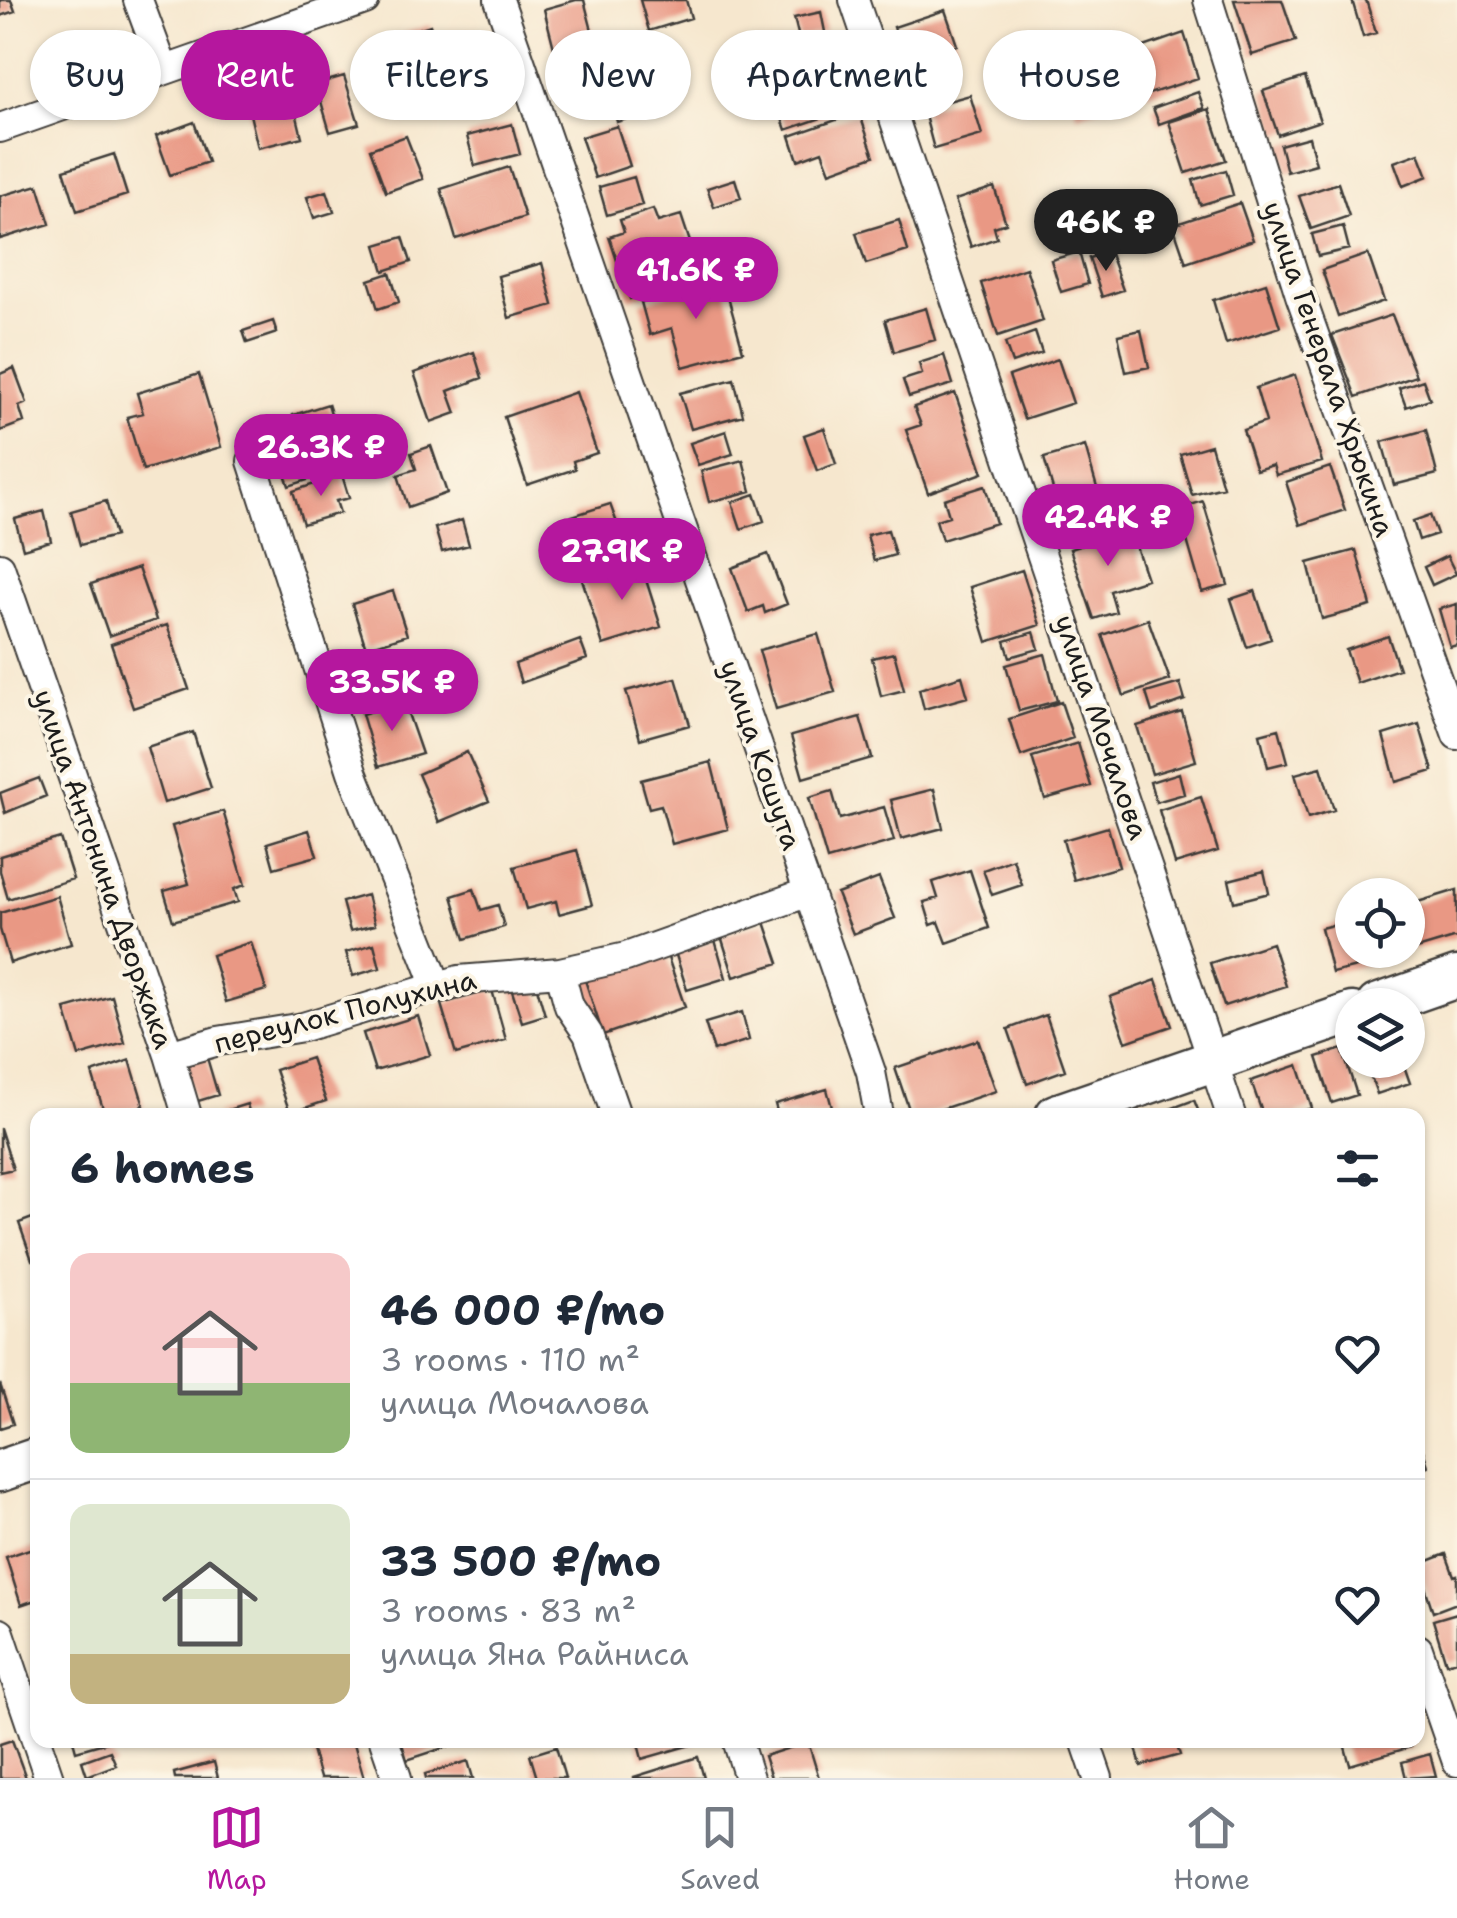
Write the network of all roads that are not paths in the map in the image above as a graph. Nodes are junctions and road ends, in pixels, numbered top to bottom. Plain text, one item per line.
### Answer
1 (138, 0) edge
2 (365, 0) edge
3 (498, 0) edge
4 (854, 0) edge
5 (1208, 0) edge
6 (164, 70) junction
7 (0, 128) edge
8 (252, 461) dead end
9 (0, 568) edge
10 (1457, 734) edge
11 (809, 892) junction
12 (560, 972) junction
13 (1457, 978) edge
14 (437, 986) junction
15 (1425, 989) edge
16 (1335, 1019) edge
17 (169, 1055) junction
18 (1212, 1061) junction
19 (184, 1108) edge
20 (614, 1108) edge
21 (878, 1108) edge
22 (1076, 1108) edge
23 (1229, 1108) edge
24 (30, 1461) edge
25 (0, 1471) edge
26 (0, 1633) edge
27 (1425, 1669) edge
28 (30, 1722) edge
29 (39, 1748) edge
30 (387, 1748) edge
31 (740, 1748) edge
32 (1088, 1748) edge
33 (1457, 1762) edge
34 (49, 1778) edge
35 (396, 1778) edge
36 (749, 1778) edge
37 (1098, 1778) edge

1 - 6 street
2 - 6 street
3 - 11 street, улица Кошута
4 - 18 street, улица Мочалова
5 - 10 street, улица Генерала Хрюкина
6 - 7 street
8 - 14 street
9 - 17 street, улица Антонина Дворжака
11 - 12 street, переулок Полухина
11 - 21 street, улица Кошута
12 - 14 street, переулок Полухина
12 - 20 street
13 - 15 main road
14 - 17 street, переулок Полухина
16 - 18 main road
17 - 19 street, улица Антонина Дворжака
18 - 22 main road
18 - 23 street, улица Мочалова
24 - 25 main road
26 - 28 street
27 - 33 street
29 - 34 street
30 - 35 street
31 - 36 street
32 - 37 street

